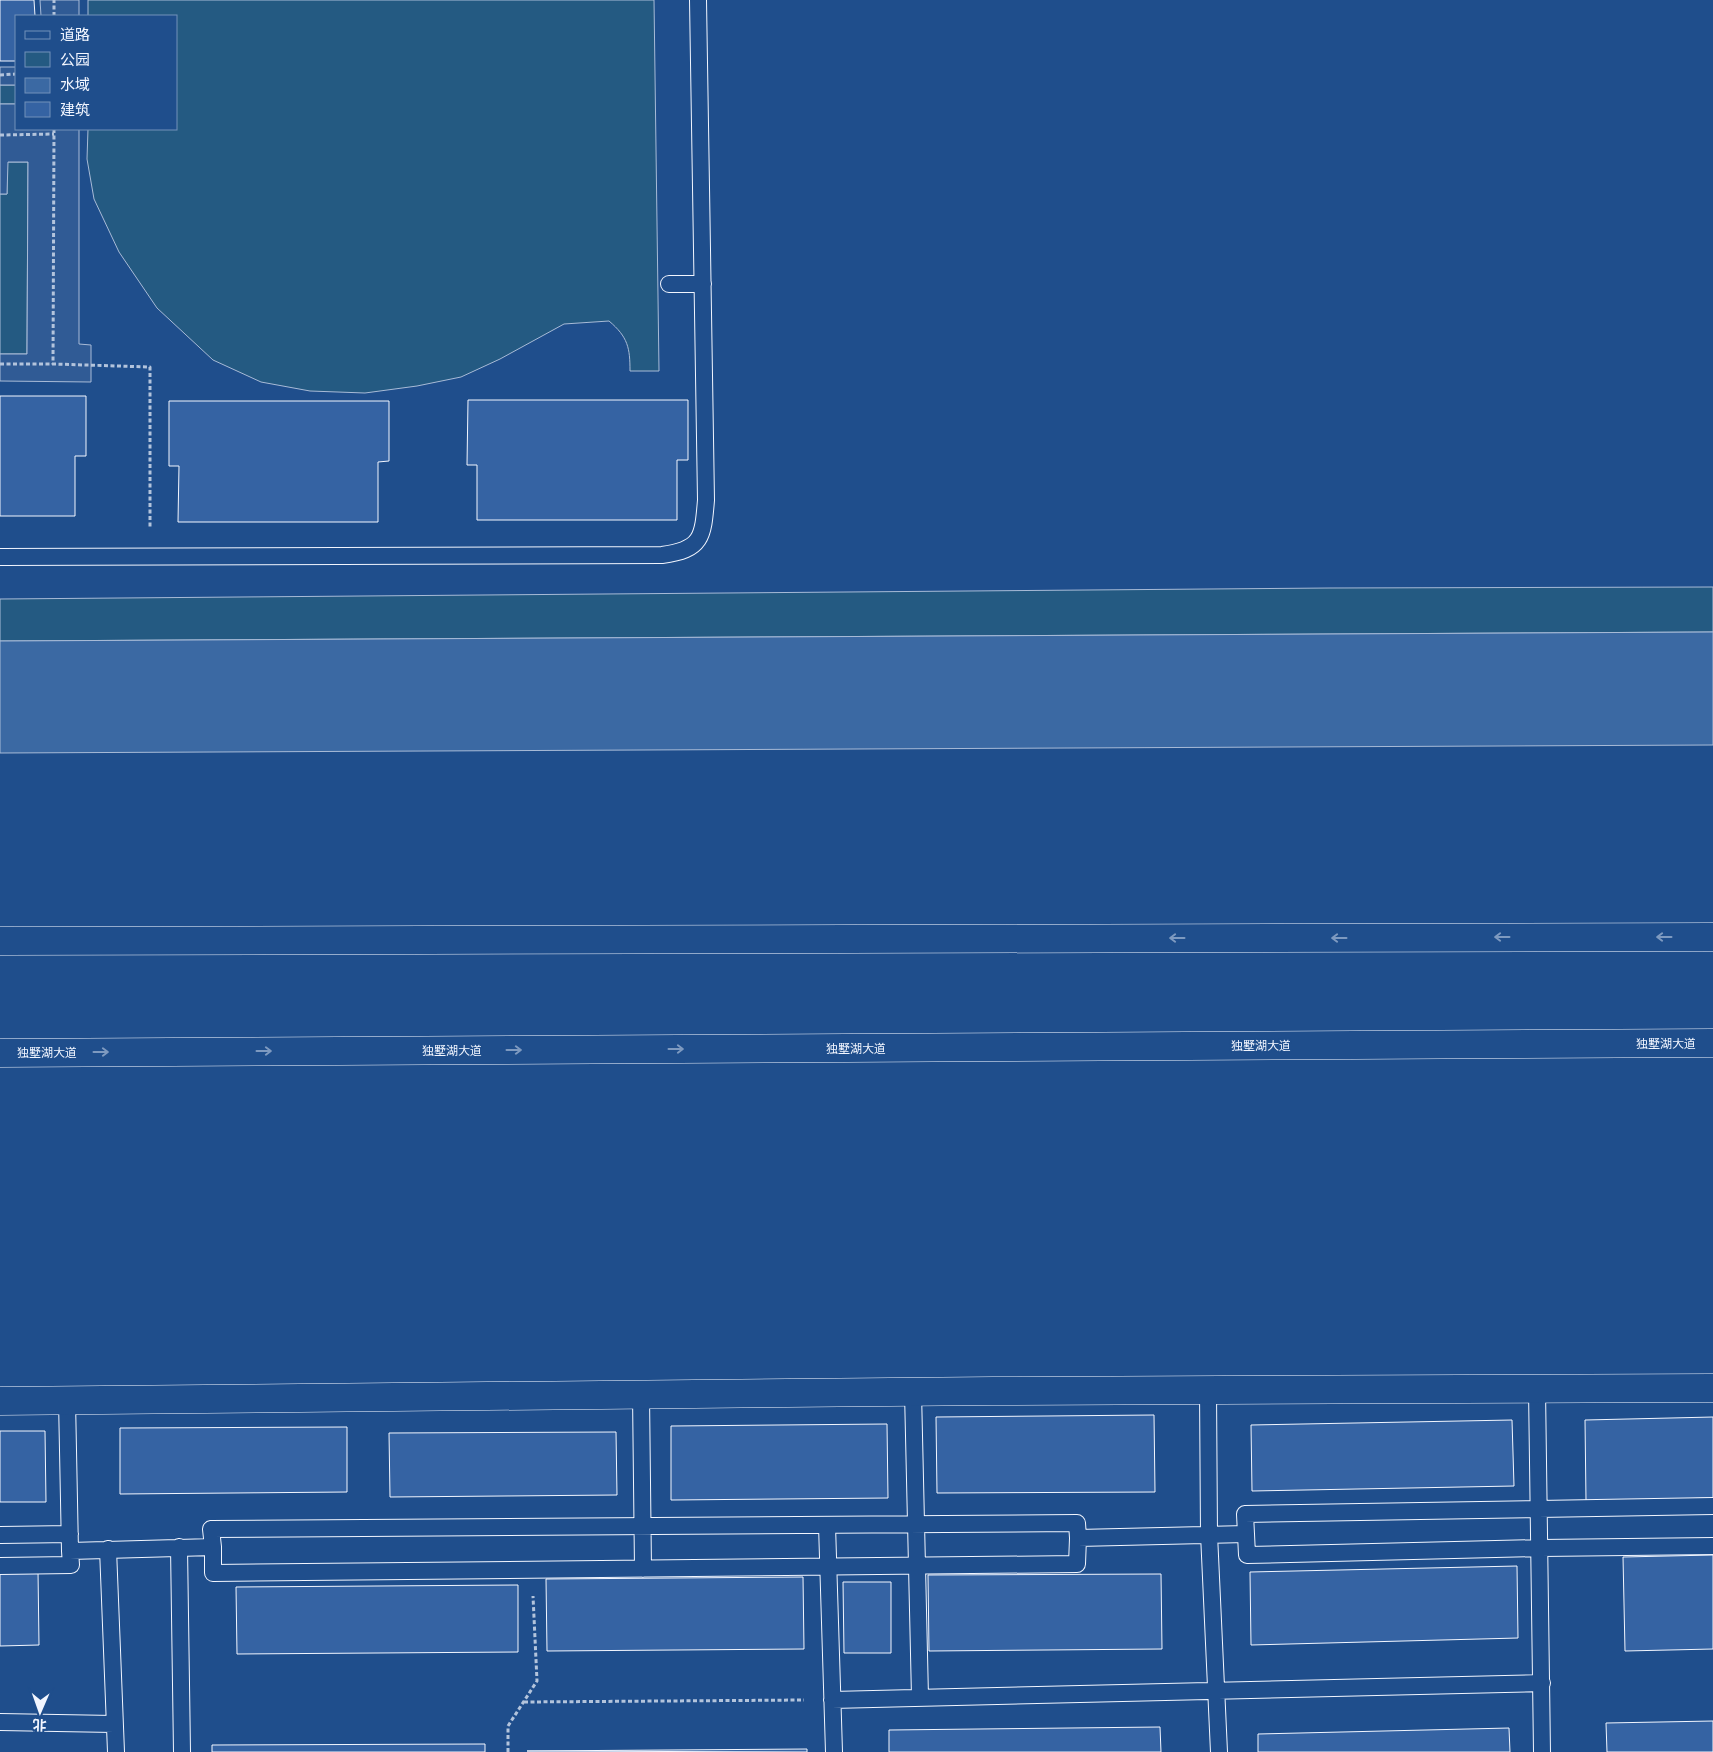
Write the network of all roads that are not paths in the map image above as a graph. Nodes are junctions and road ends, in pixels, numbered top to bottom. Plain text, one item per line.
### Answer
1 (698, 0) edge
2 (669, 284) dead end
3 (703, 284) junction
4 (0, 557) edge
5 (1713, 937) edge
6 (0, 942) edge
7 (1713, 1043) edge
8 (0, 1053) edge
9 (1713, 1388) edge
10 (1537, 1389) junction
11 (1208, 1390) junction
12 (913, 1392) junction
13 (641, 1395) junction
14 (67, 1400) junction
15 (0, 1401) edge
16 (1713, 1506) edge
17 (1540, 1508) junction
18 (827, 1524) junction
19 (916, 1524) junction
20 (644, 1526) junction
21 (70, 1534) junction
22 (1209, 1534) junction
23 (1246, 1534) junction
24 (0, 1535) edge
25 (1078, 1538) junction
26 (1713, 1546) edge
27 (179, 1547) junction
28 (212, 1547) junction
29 (1541, 1548) junction
30 (108, 1549) junction
31 (70, 1551) junction
32 (916, 1565) junction
33 (0, 1566) edge
34 (829, 1566) junction
35 (643, 1568) junction
36 (1542, 1683) junction
37 (1216, 1691) junction
38 (920, 1697) junction
39 (832, 1700) junction
40 (0, 1722) edge
41 (114, 1724) junction
42 (116, 1752) edge
43 (182, 1752) edge
44 (834, 1752) edge
45 (1219, 1752) edge
46 (1542, 1752) edge

1 - 3 lane
2 - 3 lane
3 - 4 lane
5 -> 6 main road
8 -> 7 main road, 独墅湖大道
9 - 10 main road
10 - 11 main road
10 - 17 lane
11 - 12 main road
11 - 22 lane
12 - 13 main road
12 - 19 lane
13 - 14 main road
13 - 20 lane
14 - 15 main road
14 - 21 lane
16 - 17 lane
17 - 23 lane
17 - 29 lane
18 - 19 lane
18 - 20 lane
18 - 34 lane
19 - 25 lane
19 - 32 lane
20 - 28 lane
20 - 35 lane
21 - 24 lane
21 - 31 lane
22 - 23 lane
22 - 25 lane
22 - 37 lane
23 - 29 lane
25 - 32 lane
26 - 29 lane
27 - 28 lane
27 - 30 lane
27 - 43 lane
28 - 35 lane
29 - 36 lane
30 - 31 lane
30 - 41 lane
31 - 33 lane
32 - 34 lane
32 - 38 lane
34 - 35 lane
34 - 39 lane
36 - 37 lane
36 - 46 lane
37 - 38 lane
37 - 45 lane
38 - 39 lane
39 - 44 lane
40 - 41 lane
41 - 42 lane

